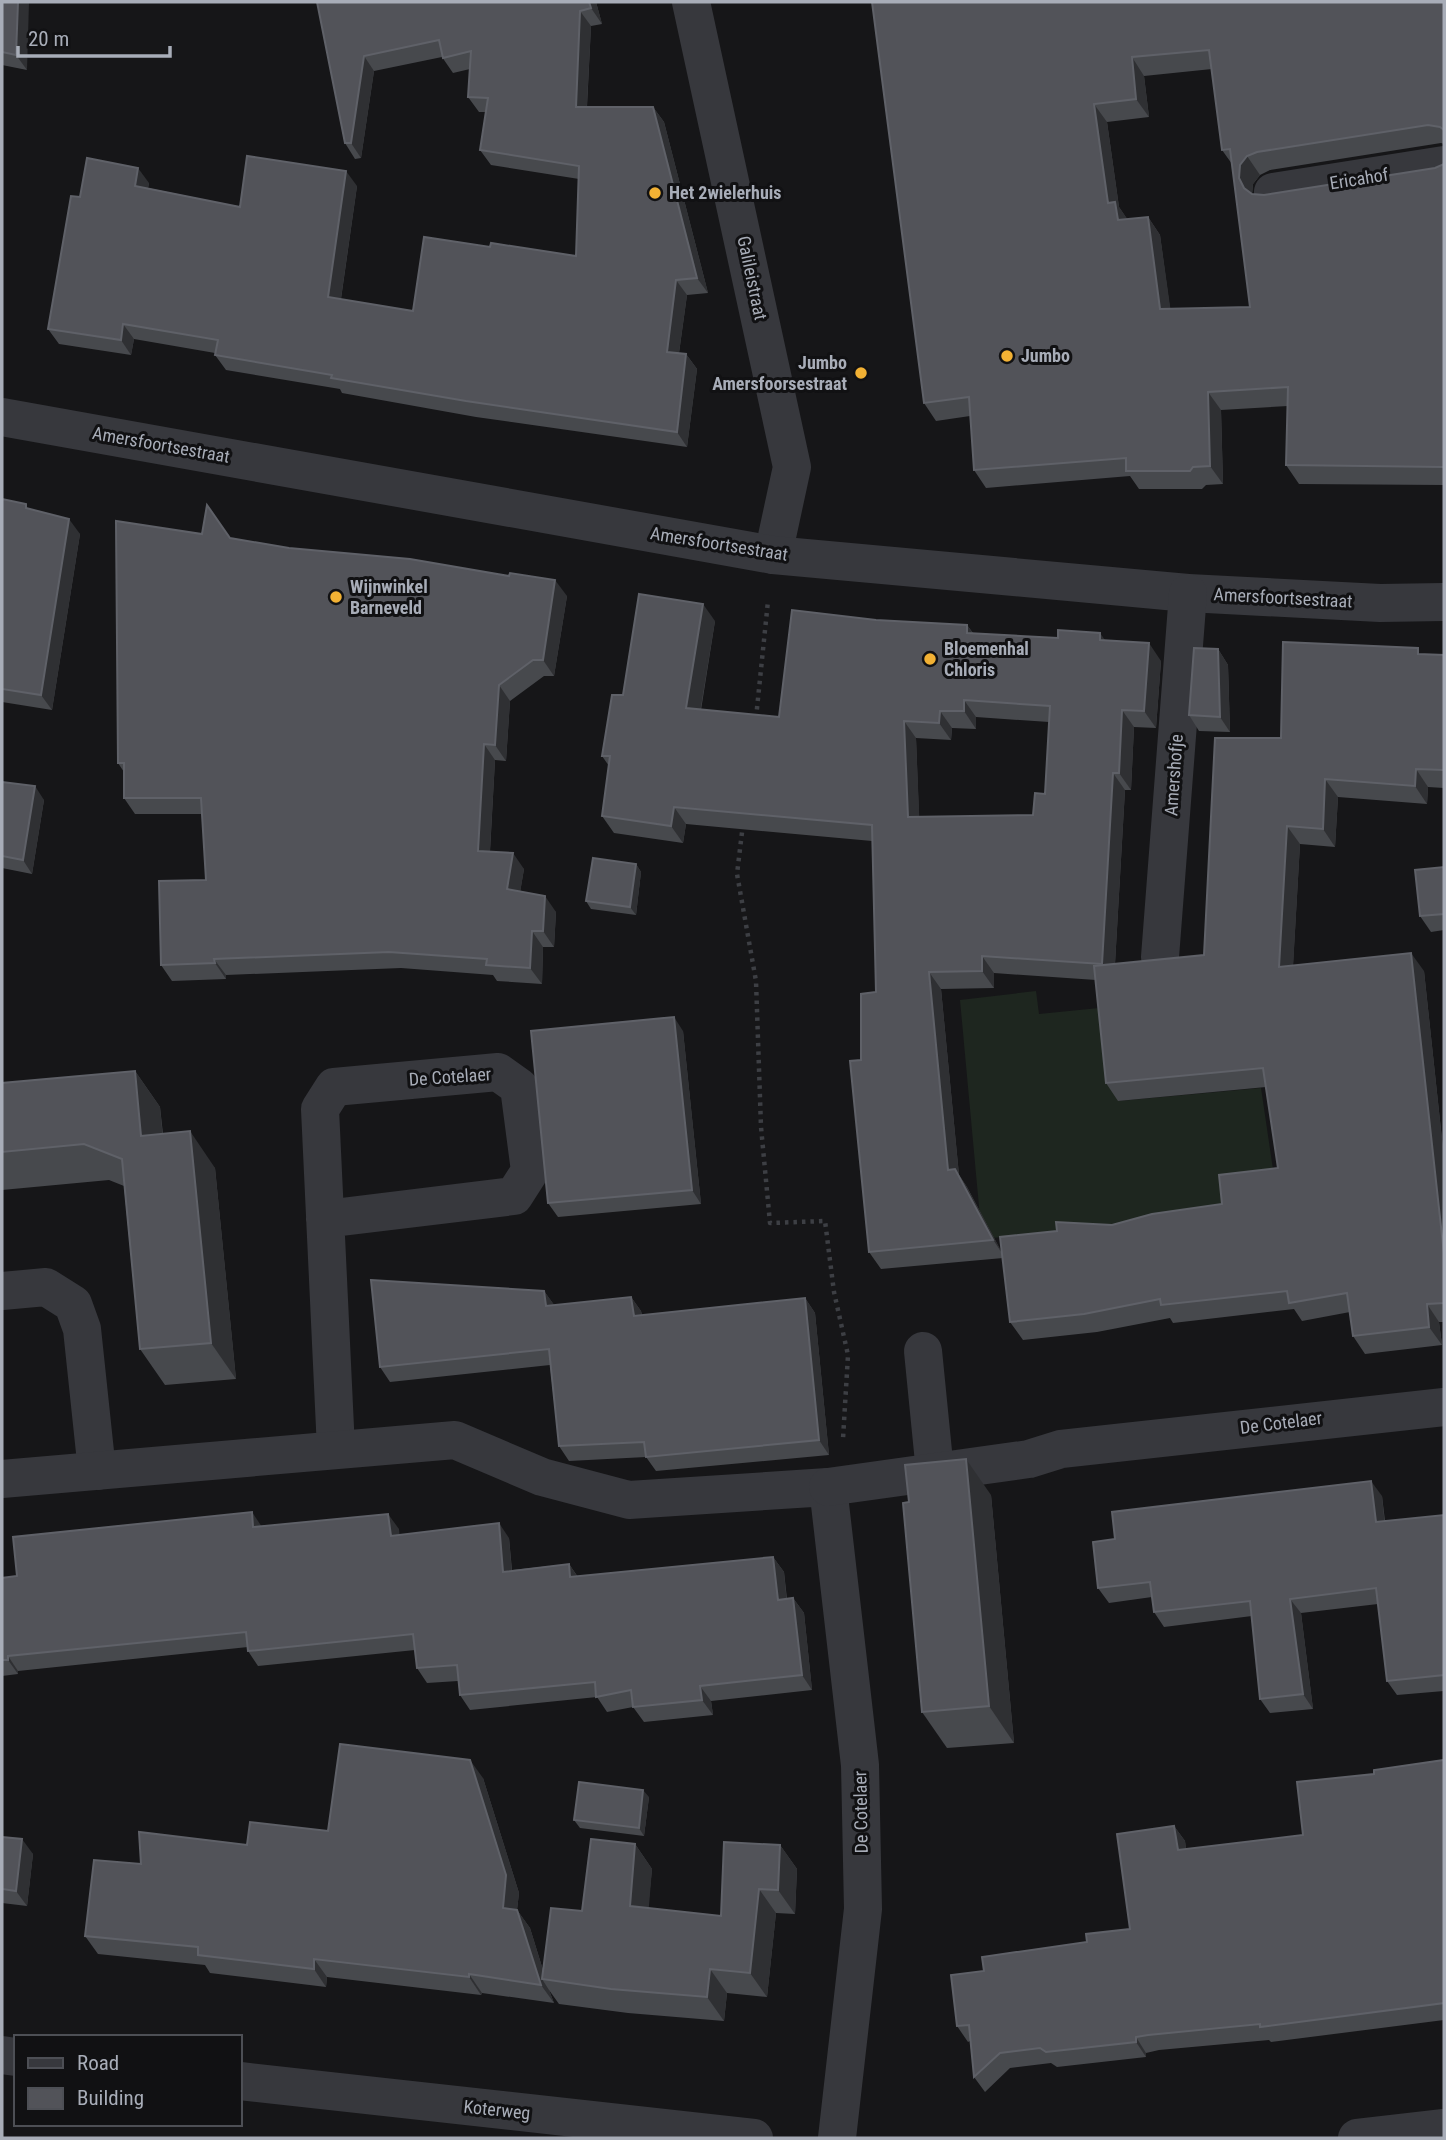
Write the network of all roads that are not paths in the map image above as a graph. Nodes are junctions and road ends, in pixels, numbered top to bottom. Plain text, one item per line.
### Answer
1 (691, 2) edge
2 (1444, 165) edge
3 (1273, 192) edge
4 (2, 417) edge
5 (773, 555) junction
6 (1188, 593) junction
7 (1444, 602) edge
8 (1160, 957) edge
9 (325, 1219) junction
10 (2, 1291) edge
11 (923, 1351) dead end
12 (1444, 1407) edge
13 (336, 1450) junction
14 (97, 1471) junction
15 (935, 1472) junction
16 (2, 1479) edge
17 (837, 1486) junction
18 (242, 2081) edge
19 (1444, 2128) edge
20 (754, 2138) edge
21 (837, 2138) edge
22 (1357, 2138) edge

1 - 5 street, Galileistraat
2 - 3 street, Ericahof
4 - 5 street, Amersfoortsestraat
5 - 6 street, Amersfoortsestraat
6 - 7 street, Amersfoortsestraat
6 - 8 street, Amershofje
9 - 9 street, De Cotelaer
9 - 13 street, De Cotelaer
10 - 14 street
11 - 15 street
12 - 15 street, De Cotelaer
13 - 14 street, De Cotelaer
13 - 17 street, De Cotelaer
14 - 16 street, De Cotelaer
15 - 17 street, De Cotelaer
17 - 21 street, De Cotelaer
18 - 20 street, Koterweg
19 - 22 street

